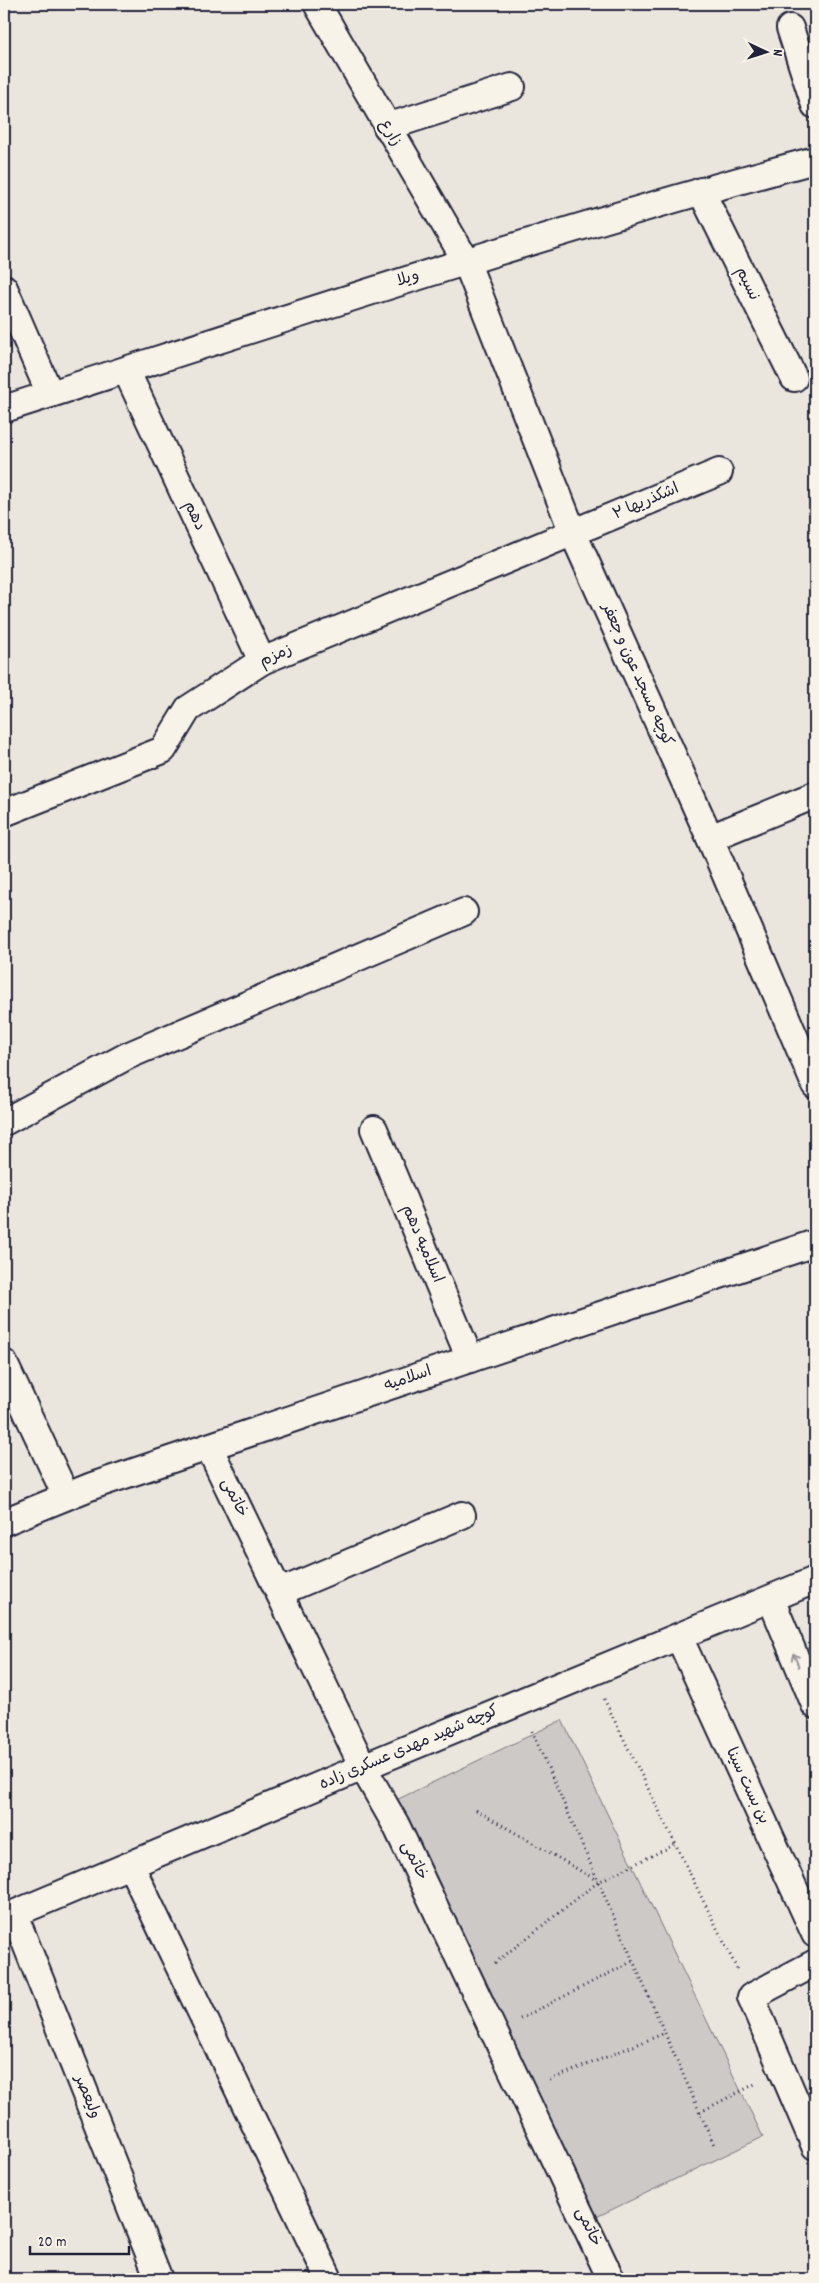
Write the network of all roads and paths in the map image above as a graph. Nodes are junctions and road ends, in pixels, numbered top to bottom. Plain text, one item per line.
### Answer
1 (317, 4) edge
2 (790, 28) dead end
3 (512, 87) dead end
4 (815, 104) edge
5 (386, 127) junction
6 (815, 160) edge
7 (701, 191) junction
8 (466, 261) junction
9 (4, 288) edge
10 (126, 370) junction
11 (794, 378) dead end
12 (50, 394) junction
13 (4, 410) edge
14 (720, 472) dead end
15 (573, 533) junction
16 (262, 661) junction
17 (815, 795) edge
18 (4, 813) edge
19 (710, 838) junction
20 (464, 912) dead end
21 (815, 1085) edge
22 (4, 1122) edge
23 (374, 1129) dead end
24 (815, 1243) edge
25 (470, 1359) junction
26 (4, 1363) edge
27 (209, 1446) junction
28 (66, 1496) junction
29 (462, 1515) dead end
30 (4, 1522) edge
31 (815, 1580) edge
32 (280, 1592) junction
33 (770, 1599) junction
34 (679, 1637) junction
35 (592, 1673) junction
36 (520, 1702) junction
37 (815, 1705) edge
38 (363, 1767) junction
39 (476, 1810) dead end
40 (676, 1844) junction
41 (131, 1866) junction
42 (598, 1882) junction
43 (9, 1916) edge
44 (815, 1934) edge
45 (633, 1961) junction
46 (815, 1963) edge
47 (471, 1982) junction
48 (751, 1997) junction
49 (495, 2031) junction
50 (665, 2034) junction
51 (782, 2070) junction
52 (523, 2091) junction
53 (700, 2112) junction
54 (815, 2146) edge
55 (715, 2147) dead end
56 (4, 2265) edge
57 (10, 2279) edge
58 (159, 2279) edge
59 (329, 2279) edge
60 (611, 2279) edge

1 - 5 street, زارع
2 - 4 street
3 - 5 street
5 - 8 street, زارع
6 - 7 street, ویلا
7 - 8 street, ویلا
7 - 11 street, نسیم
8 - 10 street, ویلا
8 - 15 street, کوچه مسجد عون و جعفر
9 - 12 street
10 - 12 street, ویلا
10 - 16 street, دهم
12 - 13 street, ویلا
14 - 15 street, اشکذریها ۲
15 - 16 street, زمزم
15 - 19 street, کوچه مسجد عون و جعفر
16 - 18 street, زمزم
17 - 19 street
19 - 21 street, کوچه مسجد عون و جعفر
20 - 22 street
23 - 25 street, اسلامیه دهم
24 - 25 street, اسلامیه
25 - 27 street, اسلامیه
26 - 28 street
27 - 28 street, اسلامیه
27 - 32 street, خاتمی
28 - 30 street, اسلامیه
29 - 32 street
31 - 33 street, کوچه شهید مهدی عسکری زاده
32 - 38 street, خاتمی
33 - 34 street, کوچه شهید مهدی عسکری زاده
37 -> 33 street
34 - 35 street, کوچه شهید مهدی عسکری زاده
34 - 44 street, بن بست سینا
35 - 36 street, کوچه شهید مهدی عسکری زاده
35 - 40 path
36 - 38 street, کوچه شهید مهدی عسکری زاده
36 - 42 path
38 - 41 street, کوچه شهید مهدی عسکری زاده
38 - 47 street, خاتمی
39 - 42 path
40 - 42 path
40 - 48 path
41 - 43 street, کوچه شهید مهدی عسکری زاده
41 - 59 street
42 - 45 path
42 - 47 path
43 - 58 street, ولیعصر
45 - 49 path
45 - 50 path
46 - 48 street
47 - 49 street, خاتمی
48 - 51 street
49 - 52 street, خاتمی
50 - 52 path
50 - 53 path
51 - 53 path
51 - 54 street
52 - 60 street, خاتمی
53 - 55 path
56 - 57 path

